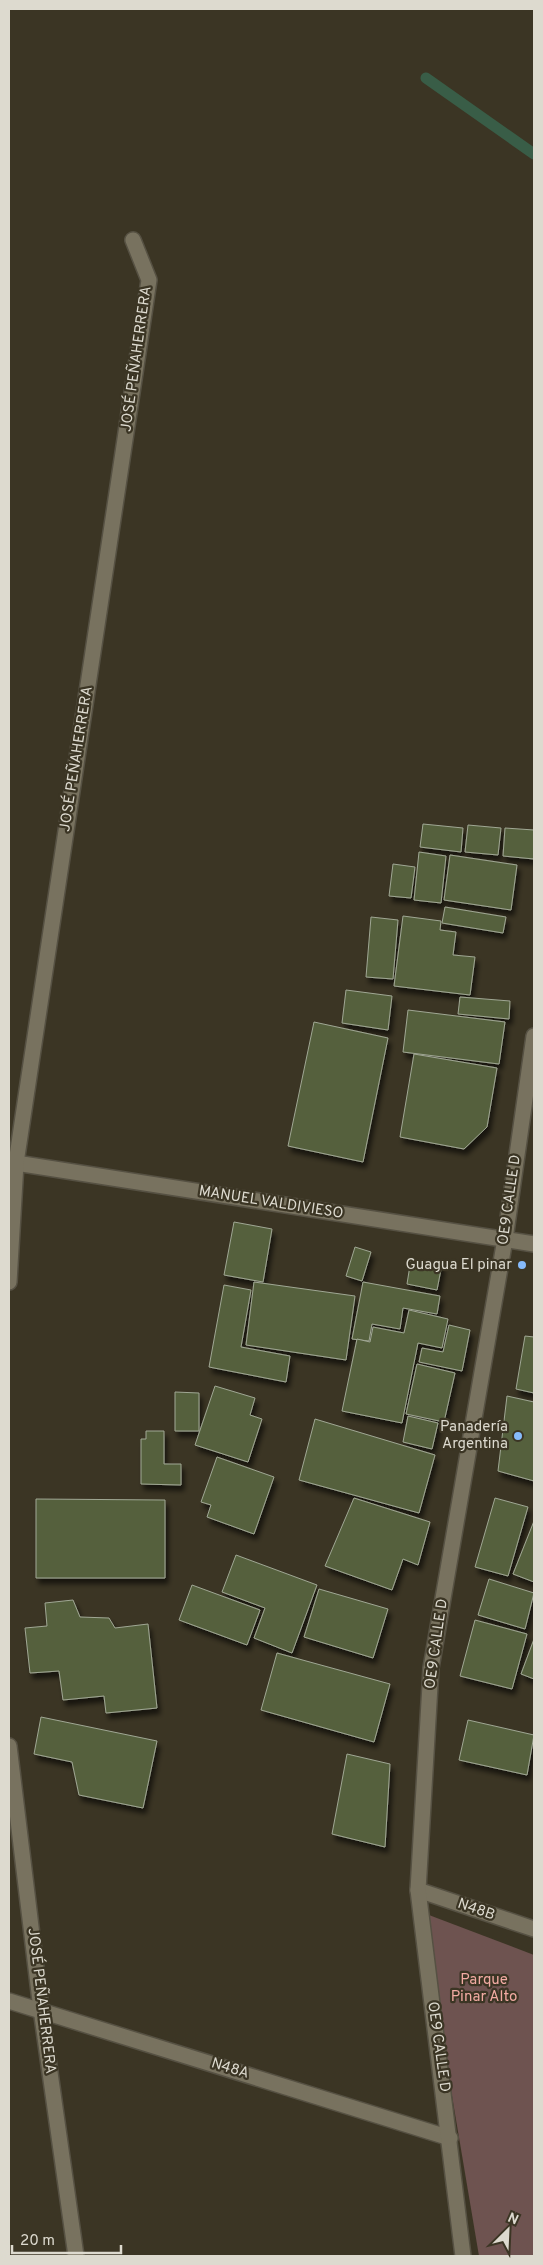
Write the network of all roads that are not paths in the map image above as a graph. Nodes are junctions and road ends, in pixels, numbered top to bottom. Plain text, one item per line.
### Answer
1 (134, 240) dead end
2 (534, 1036) edge
3 (12, 1162) edge
4 (505, 1239) junction
5 (534, 1244) edge
6 (9, 1282) edge
7 (9, 1746) edge
8 (418, 1890) junction
9 (534, 1929) edge
10 (9, 2000) edge
11 (41, 2009) junction
12 (450, 2138) junction
13 (76, 2256) edge
14 (463, 2256) edge

1 - 3 street, JOSÉ PEÑAHERRERA
2 - 4 street, OE9 CALLE D
3 - 4 street, MANUEL VALDIVIESO
3 - 6 street, JOSÉ PEÑAHERRERA
4 - 5 street, MANUEL VALDIVIESO
4 - 8 street, OE9 CALLE D
7 - 11 street, JOSÉ PEÑAHERRERA
8 - 9 street, N48B
8 - 12 street, OE9 CALLE D
10 - 11 street, N48A
11 - 12 street, N48A
11 - 13 street, JOSÉ PEÑAHERRERA
12 - 14 street, OE9 CALLE D

